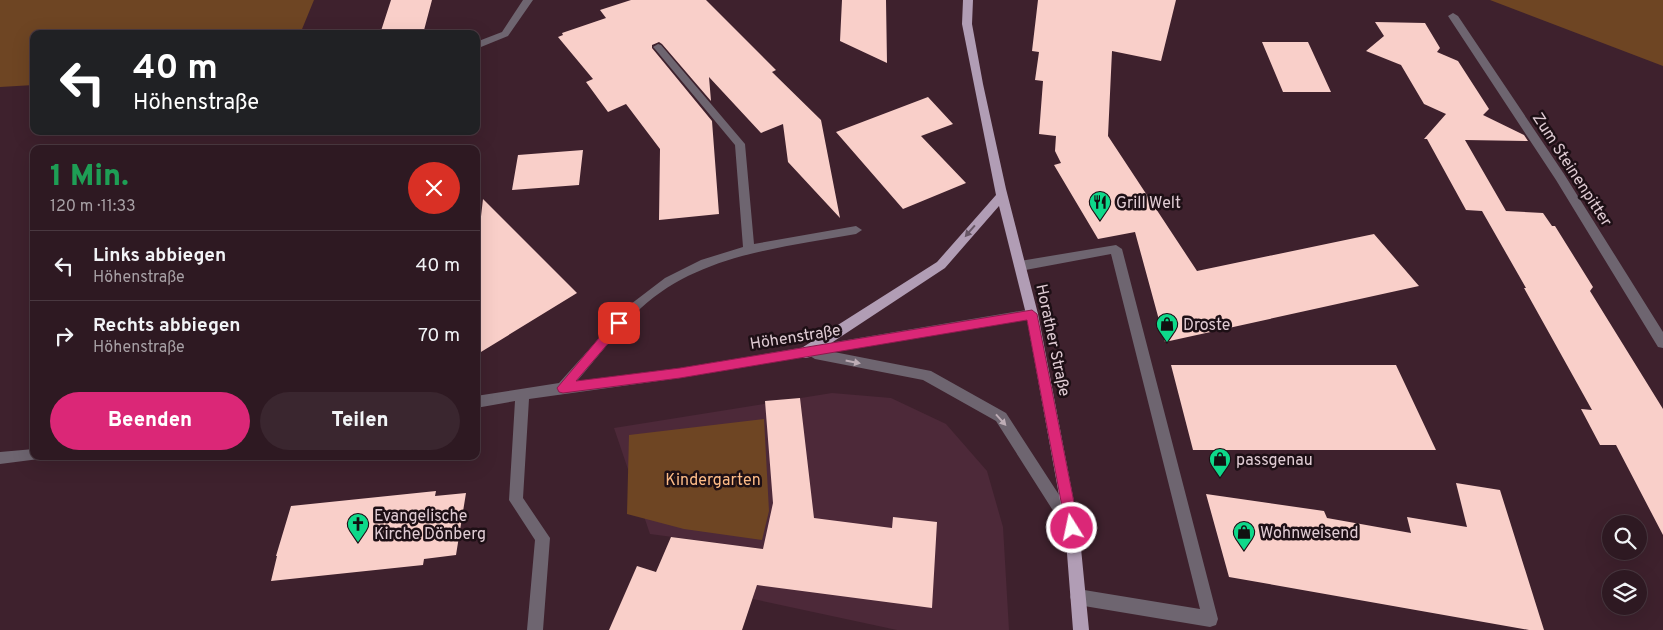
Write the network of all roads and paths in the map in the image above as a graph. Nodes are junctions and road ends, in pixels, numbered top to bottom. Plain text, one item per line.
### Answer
1 (528, 0) edge
2 (968, 0) edge
3 (1452, 16) dead end
4 (480, 44) edge
5 (658, 47) dead end
6 (1002, 195) junction
7 (856, 230) dead end
8 (749, 248) junction
9 (1020, 266) junction
10 (1032, 314) junction
11 (1663, 343) edge
12 (805, 352) junction
13 (563, 388) junction
14 (522, 396) junction
15 (480, 401) edge
16 (30, 455) edge
17 (0, 458) edge
18 (1072, 528) junction
19 (1078, 597) junction
20 (535, 630) edge
21 (1081, 630) edge

1 - 4 street
2 - 6 main road, Horather Straße
3 - 11 street, Zum Steinenpitter
5 - 8 street
6 - 9 main road, Horather Straße
6 -> 12 main road
7 - 8 street
8 - 13 street
9 - 10 main road, Horather Straße
9 - 19 street
10 - 12 street, Höhenstraße
10 - 18 main road, Horather Straße
12 - 13 street, Höhenstraße
12 -> 18 street
13 - 14 street, Höhenstraße
14 - 15 street, Höhenstraße
14 - 20 street
16 - 17 street
18 - 19 main road, Horather Straße
19 - 21 main road, Horather Straße

